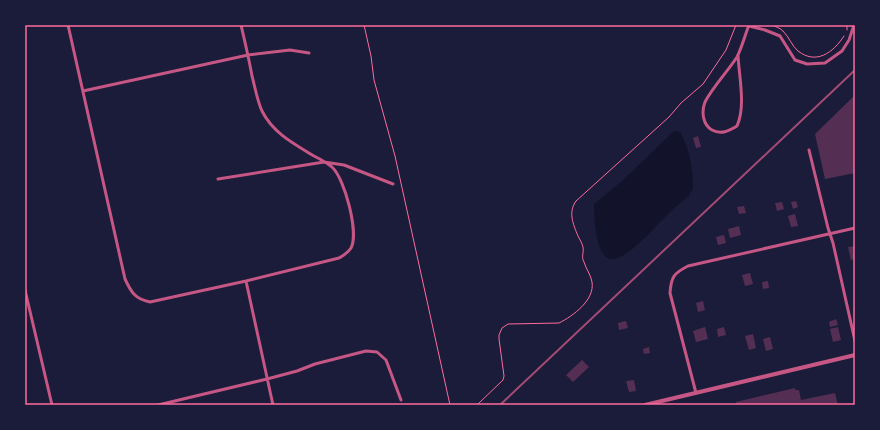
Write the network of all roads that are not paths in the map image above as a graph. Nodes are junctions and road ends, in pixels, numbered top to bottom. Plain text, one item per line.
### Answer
1 (68, 25) edge
2 (241, 25) edge
3 (749, 25) edge
4 (854, 25) edge
5 (309, 54) dead end
6 (248, 55) junction
7 (738, 55) junction
8 (83, 91) junction
9 (809, 150) dead end
10 (324, 162) junction
11 (218, 179) dead end
12 (393, 184) road end
13 (855, 228) edge
14 (830, 234) junction
15 (246, 281) junction
16 (25, 290) edge
17 (855, 341) edge
18 (855, 355) edge
19 (267, 379) junction
20 (696, 393) junction
21 (401, 400) dead end
22 (52, 405) edge
23 (158, 405) edge
24 (273, 405) edge
25 (645, 405) edge

1 - 8 street
2 - 6 street
3 - 4 street
3 - 7 street
5 - 6 street
6 - 8 street
6 - 10 street
7 - 7 street
8 - 15 street
9 - 14 street
10 - 11 street
10 - 12 street
10 - 15 street
13 - 14 street
14 - 17 street
14 - 20 street
15 - 19 street
16 - 22 street
18 - 20 street
19 - 21 street
19 - 23 street
19 - 24 street
20 - 25 street

